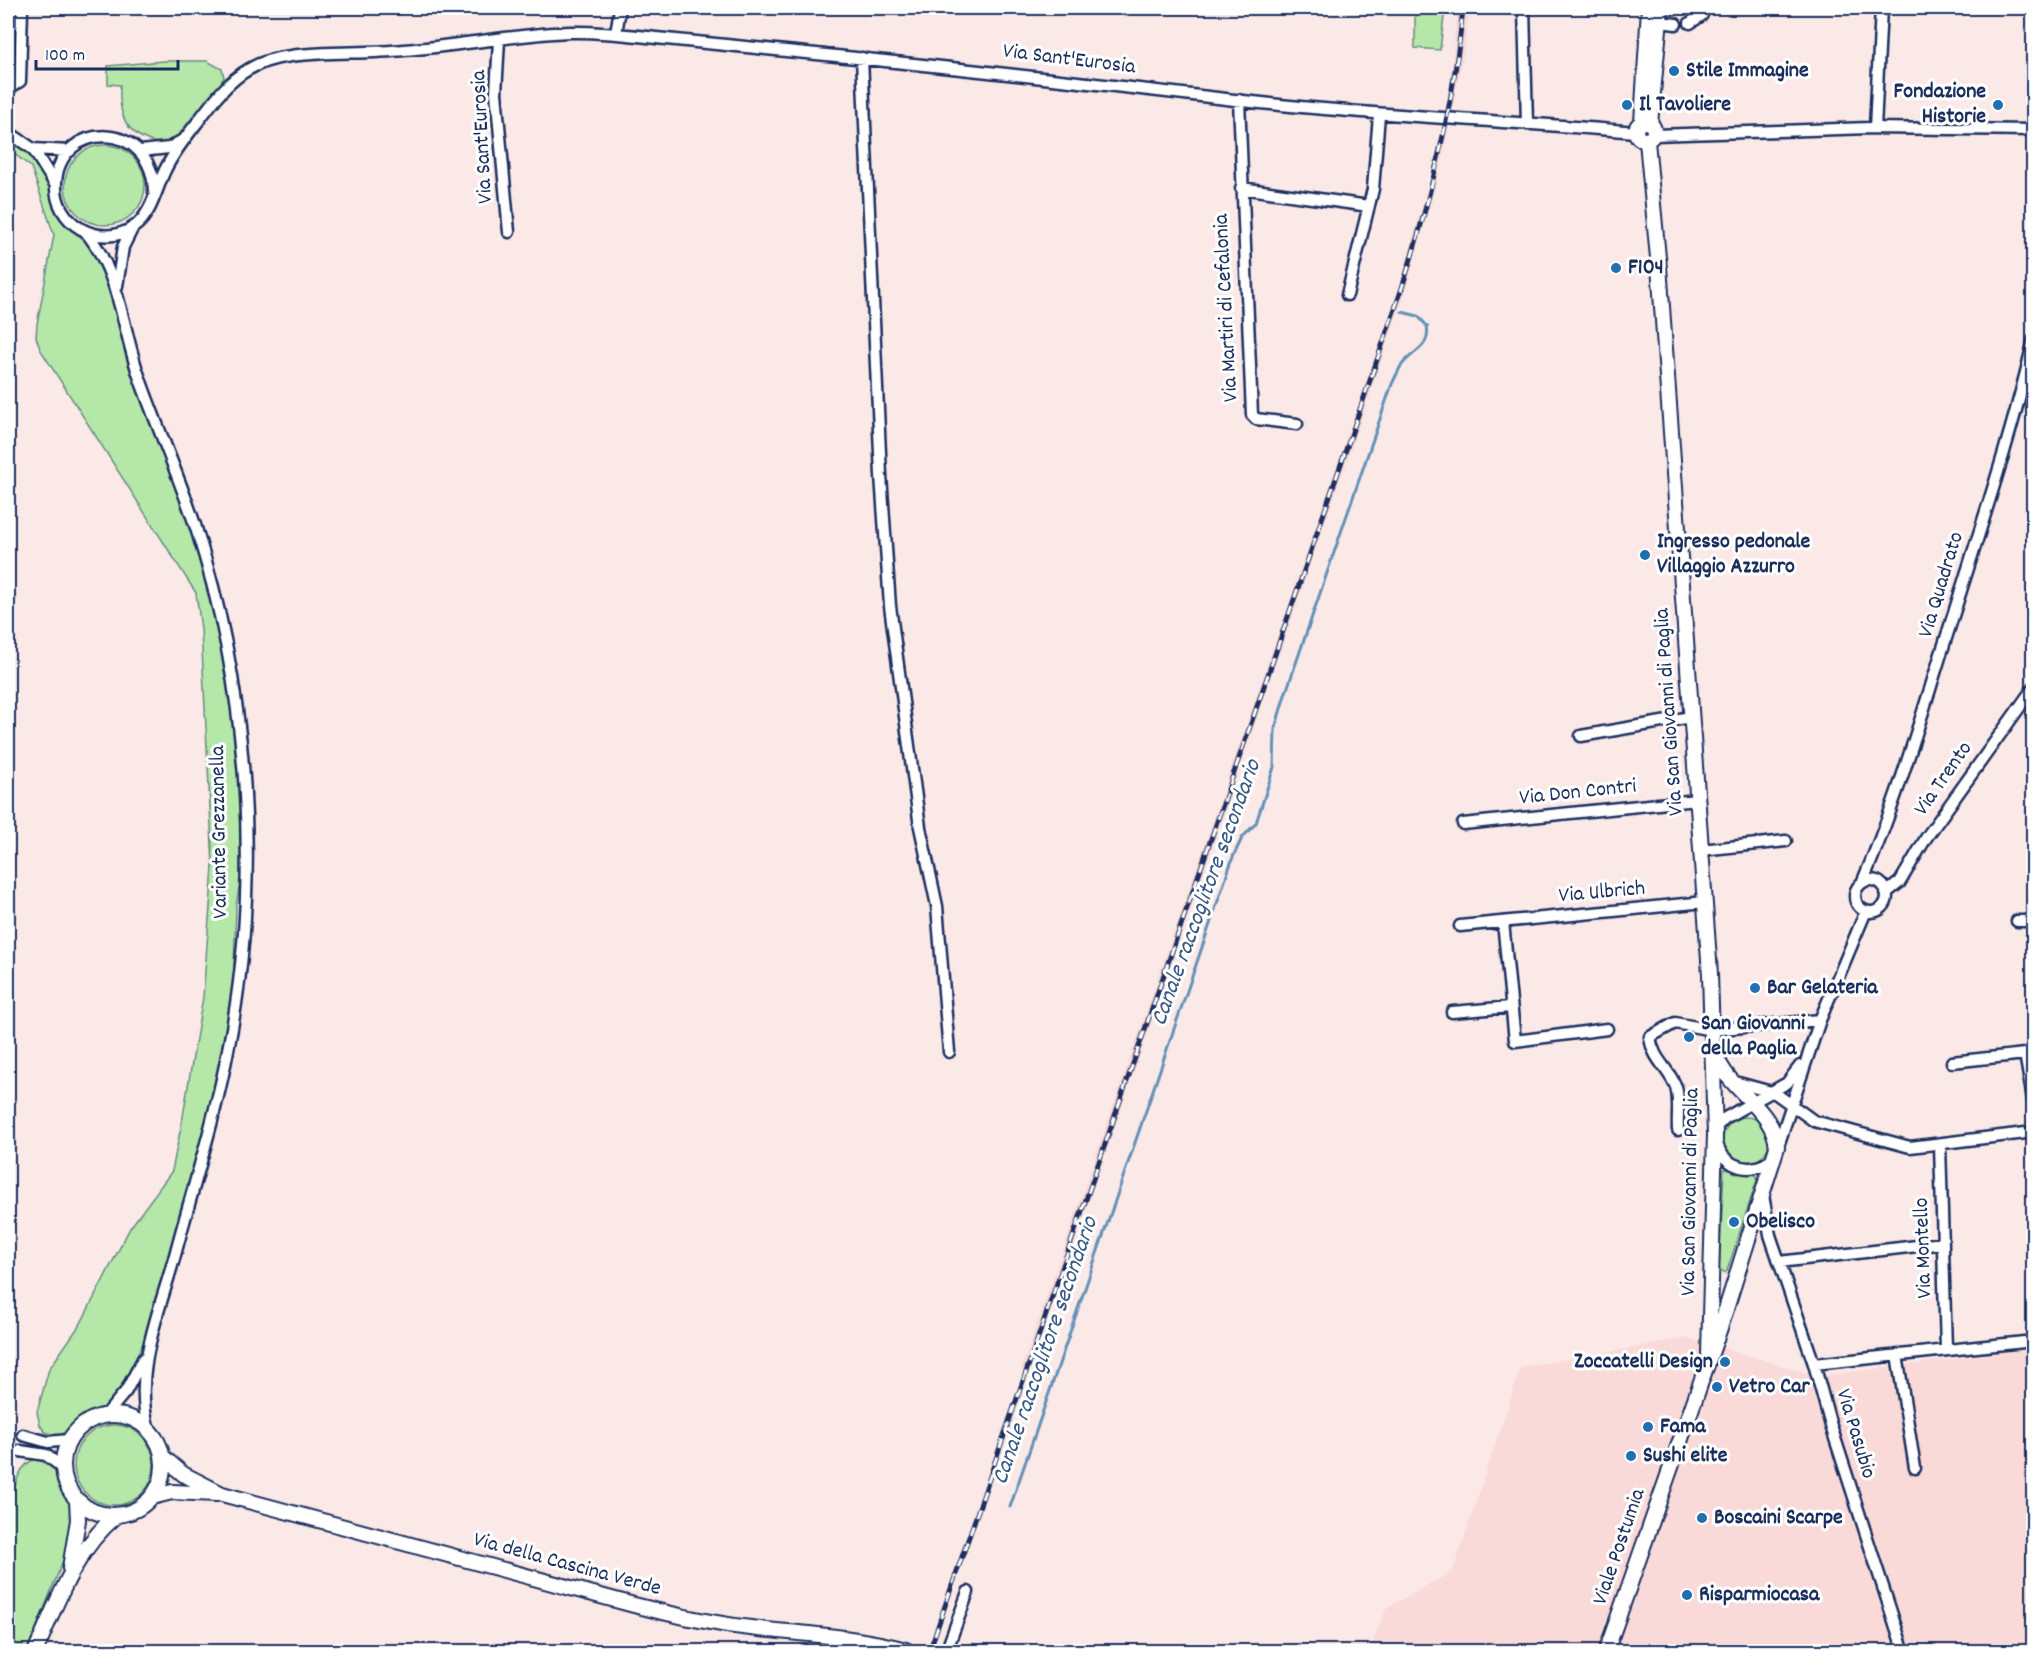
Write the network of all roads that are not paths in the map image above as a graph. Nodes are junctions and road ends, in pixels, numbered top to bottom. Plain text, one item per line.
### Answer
1 (22, 8) edge
2 (620, 8) edge
3 (1524, 8) edge
4 (1649, 8) edge
5 (1661, 8) edge
6 (1703, 8) edge
7 (1881, 8) edge
8 (1660, 22) junction
9 (1690, 23) dead end
10 (1676, 24) dead end
11 (616, 34) junction
12 (499, 40) junction
13 (862, 58) junction
14 (8, 88) edge
15 (1239, 100) junction
16 (1379, 115) junction
17 (1527, 124) junction
18 (1875, 128) junction
19 (2034, 130) edge
20 (1645, 131) junction
21 (8, 132) edge
22 (184, 139) junction
23 (33, 149) junction
24 (70, 150) junction
25 (141, 151) junction
26 (55, 184) junction
27 (1242, 188) junction
28 (154, 192) junction
29 (1369, 206) junction
30 (133, 227) junction
31 (86, 232) junction
32 (509, 232) dead end
33 (117, 289) junction
34 (1347, 295) dead end
35 (2034, 339) edge
36 (1297, 424) dead end
37 (2034, 687) edge
38 (1691, 717) junction
39 (1581, 736) dead end
40 (1697, 800) junction
41 (1463, 824) dead end
42 (1881, 840) junction
43 (1786, 841) dead end
44 (1701, 850) junction
45 (1876, 881) junction
46 (1862, 883) junction
47 (1887, 893) junction
48 (1705, 902) junction
49 (1866, 910) junction
50 (2017, 921) dead end
51 (2034, 921) edge
52 (1503, 922) junction
53 (1460, 926) dead end
54 (1511, 1007) junction
55 (1452, 1012) dead end
56 (1820, 1020) junction
57 (1607, 1029) dead end
58 (1712, 1030) junction
59 (1713, 1048) junction
60 (1809, 1051) junction
61 (949, 1053) dead end
62 (1952, 1062) dead end
63 (1728, 1080) junction
64 (1770, 1091) junction
65 (1751, 1103) junction
66 (1791, 1104) junction
67 (2034, 1105) edge
68 (1678, 1130) dead end
69 (2034, 1132) edge
70 (1715, 1135) junction
71 (1940, 1145) junction
72 (1775, 1152) junction
73 (1763, 1192) junction
74 (1752, 1226) junction
75 (1768, 1229) junction
76 (1943, 1243) junction
77 (1779, 1262) junction
78 (1740, 1263) junction
79 (1712, 1267) junction
80 (2034, 1341) edge
81 (150, 1345) junction
82 (1946, 1349) junction
83 (1708, 1354) junction
84 (1897, 1355) junction
85 (1814, 1364) junction
86 (106, 1415) junction
87 (149, 1430) junction
88 (23, 1434) dead end
89 (69, 1440) junction
90 (20, 1451) dead end
91 (162, 1456) junction
92 (63, 1468) junction
93 (1915, 1468) dead end
94 (222, 1494) junction
95 (152, 1497) junction
96 (77, 1501) junction
97 (116, 1516) junction
98 (70, 1573) junction
99 (968, 1592) dead end
100 (906, 1650) edge
101 (35, 1652) edge
102 (946, 1652) edge
103 (1606, 1652) edge
104 (1904, 1652) edge

1 - 14 street
2 - 11 street
3 - 17 street
4 - 20 main road
5 - 8 main road
6 - 9 street
7 - 18 street
8 - 10 street
8 - 20 main road
11 - 12 street, Via Sant'Eurosia
11 - 13 street, Via Sant'Eurosia
12 - 22 street, Via Sant'Eurosia
12 - 32 street, Via Sant'Eurosia
13 - 15 street, Via Sant'Eurosia
13 - 61 street
15 - 16 street, Via Sant'Eurosia
15 - 27 street, Via Martiri di Cefalonia
16 - 17 street, Via Sant'Eurosia
16 - 29 street
17 - 20 street, Via Sant'Eurosia
18 - 19 street, Via Sant'Eurosia
18 - 20 street, Via Sant'Eurosia
20 - 38 main road, Via San Giovanni di Paglia
21 - 23 street
22 - 25 street
22 - 28 street, Via Sant'Eurosia
23 - 24 street
23 - 26 street
24 - 25 street
24 - 26 street
25 - 28 street
26 - 31 street
27 - 29 street, Via Martiri di Cefalonia
27 - 36 street, Via Martiri di Cefalonia
28 - 30 street
29 - 34 street
30 - 31 street
30 - 33 street, Variante Grezzanella
31 - 33 street, Variante Grezzanella
33 - 81 street, Variante Grezzanella
35 - 42 street, Via Quadrato
37 - 47 street, Via Trento
38 - 39 street
38 - 40 main road, Via San Giovanni di Paglia
40 - 41 street, Via Don Contri
40 - 44 main road, Via San Giovanni di Paglia
42 - 45 street, Via Quadrato
42 - 46 street, Via Quadrato
43 - 44 street
44 - 48 main road, Via San Giovanni di Paglia
45 - 46 street
45 - 47 street
46 - 49 street, Via Quadrato
47 - 49 street
48 - 52 street, Via Ulbrich
48 - 58 main road, Via San Giovanni di Paglia
49 - 56 street
50 - 51 street
52 - 53 street, Via Ulbrich
52 - 54 street
54 - 55 street
54 - 57 street
56 - 58 street
56 - 60 street
58 - 59 main road, Via San Giovanni di Paglia
58 - 68 street, Via San Giovanni di Paglia
59 - 63 main road
59 - 70 main road, Via San Giovanni di Paglia
60 - 64 street
60 - 66 street
62 - 67 street
63 - 64 street
63 - 65 main road
64 - 65 street
64 - 66 street
65 - 70 street
65 - 72 main road
66 - 71 street
66 - 72 street
69 - 71 street
70 - 72 street
70 - 79 main road, Via San Giovanni di Paglia
71 - 76 street, Via Montello
72 - 73 main road, Viale Postumia
73 - 74 main road, Viale Postumia
73 - 75 street, Via Pasubio
74 - 75 street
74 - 78 main road, Viale Postumia
75 - 77 street, Via Pasubio
76 - 77 street
76 - 82 street, Via Montello
77 - 85 street, Via Pasubio
78 - 79 main road
78 - 83 main road, Viale Postumia
79 - 83 main road, Via San Giovanni di Paglia
80 - 82 street
81 - 86 street, Variante Grezzanella
81 - 87 street, Variante Grezzanella
82 - 84 street
83 - 103 main road, Viale Postumia
84 - 85 street
84 - 93 street
85 - 104 street, Via Pasubio
86 - 87 main road
86 - 89 main road, Variante Grezzanella
87 - 91 main road, Variante Grezzanella
88 - 89 street
89 - 92 main road
90 - 92 street
91 - 94 main road
91 - 95 main road
92 - 96 main road
94 - 95 main road
94 - 100 main road, Via della Cascina Verde
95 - 97 main road
96 - 97 main road
96 - 98 main road
97 - 98 main road
98 - 101 main road
99 - 102 street

